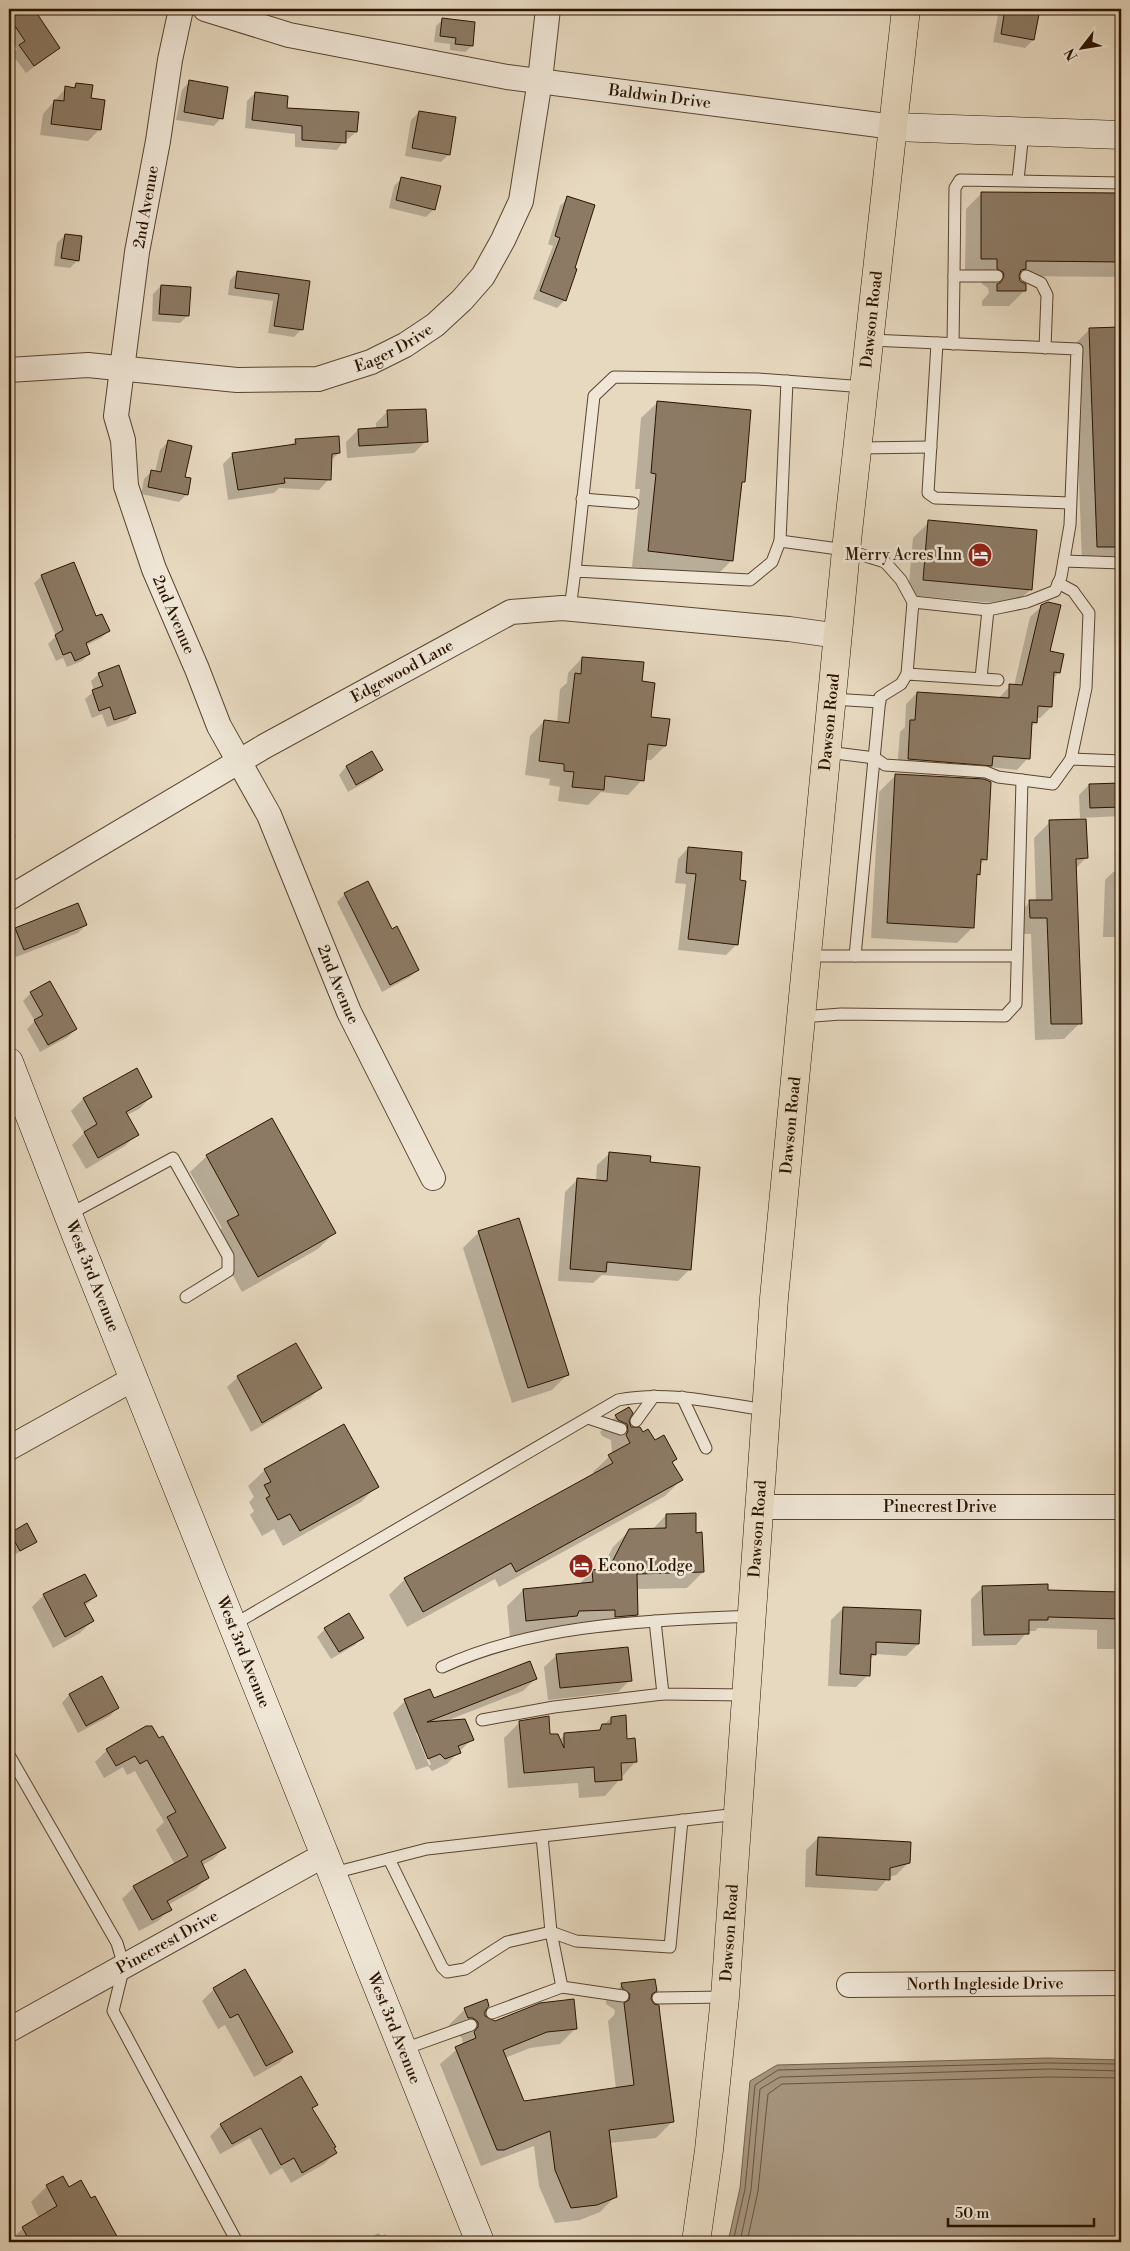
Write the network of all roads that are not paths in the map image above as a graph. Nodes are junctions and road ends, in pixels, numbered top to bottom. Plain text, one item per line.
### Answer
1 (181, 9) edge
2 (205, 9) edge
3 (548, 9) edge
4 (906, 9) edge
5 (540, 80) junction
6 (894, 126) junction
7 (1023, 132) junction
8 (1121, 135) edge
9 (1018, 180) junction
10 (1121, 183) edge
11 (954, 276) junction
12 (997, 276) dead end
13 (1026, 276) dead end
14 (870, 340) junction
15 (937, 343) junction
16 (954, 344) junction
17 (1045, 348) junction
18 (123, 368) junction
19 (9, 370) edge
20 (787, 382) junction
21 (865, 387) junction
22 (931, 447) junction
23 (858, 448) junction
24 (582, 499) junction
25 (633, 503) dead end
26 (1070, 503) junction
27 (780, 541) junction
28 (846, 550) junction
29 (1064, 561) junction
30 (1121, 563) edge
31 (575, 571) junction
32 (1058, 583) junction
33 (914, 602) junction
34 (570, 608) junction
35 (988, 610) junction
36 (839, 636) junction
37 (907, 674) junction
38 (981, 678) junction
39 (998, 680) dead end
40 (832, 699) junction
41 (880, 702) junction
42 (827, 752) junction
43 (875, 758) junction
44 (1071, 759) junction
45 (1121, 761) edge
46 (238, 762) junction
47 (1022, 780) junction
48 (9, 898) edge
49 (807, 956) junction
50 (855, 956) junction
51 (1016, 956) junction
52 (801, 1017) junction
53 (9, 1062) edge
54 (433, 1178) dead end
55 (68, 1214) junction
56 (186, 1297) dead end
57 (135, 1378) junction
58 (654, 1396) junction
59 (682, 1397) junction
60 (766, 1410) junction
61 (588, 1418) junction
62 (636, 1421) dead end
63 (621, 1429) dead end
64 (9, 1448) edge
65 (706, 1448) dead end
66 (760, 1507) junction
67 (1121, 1507) edge
68 (752, 1616) junction
69 (655, 1621) junction
70 (233, 1625) junction
71 (442, 1667) dead end
72 (663, 1694) junction
73 (746, 1695) junction
74 (482, 1720) dead end
75 (9, 1755) edge
76 (738, 1814) junction
77 (682, 1820) junction
78 (542, 1836) junction
79 (389, 1858) junction
80 (329, 1864) junction
81 (550, 1932) junction
82 (124, 1966) junction
83 (1121, 1983) edge
84 (849, 1985) dead end
85 (562, 1987) junction
86 (623, 1996) dead end
87 (725, 1997) junction
88 (658, 1998) dead end
89 (492, 2013) dead end
90 (471, 2025) dead end
91 (9, 2030) edge
92 (404, 2049) junction
93 (237, 2242) edge
94 (480, 2242) edge
95 (696, 2242) edge

1 - 18 street, 2nd Avenue
2 - 5 street, Baldwin Drive
3 - 5 street, Eager Drive
4 - 6 main road, Dawson Road
5 - 6 street, Baldwin Drive
5 - 18 street, Eager Drive
6 - 7 street, Baldwin Drive
6 - 14 main road, Dawson Road
7 - 8 street, Baldwin Drive
7 - 9 lane
9 - 10 lane
9 - 11 lane
11 - 12 lane
11 - 16 lane
13 - 17 lane
14 - 15 lane
14 - 21 main road, Dawson Road
15 - 16 lane
15 - 22 lane
16 - 17 lane
17 - 26 lane
18 - 19 street, Eager Drive
18 - 46 street, 2nd Avenue
20 - 21 lane
20 - 24 lane
20 - 27 lane
21 - 23 main road, Dawson Road
22 - 23 lane
22 - 26 lane
23 - 28 main road, Dawson Road
24 - 25 lane
24 - 31 lane
26 - 29 lane
27 - 28 lane
27 - 31 lane
28 - 33 lane
28 - 36 main road, Dawson Road
29 - 30 lane
29 - 32 lane
31 - 34 lane
32 - 35 lane
32 - 44 lane
33 - 35 lane
33 - 37 lane
34 - 36 street, Edgewood Lane
34 - 46 street, Edgewood Lane
35 - 38 lane
36 - 40 main road, Dawson Road
37 - 38 lane
37 - 41 lane
38 - 39 lane
40 - 41 lane
40 - 42 main road, Dawson Road
41 - 43 lane
42 - 43 lane
42 - 49 main road, Dawson Road
43 - 47 lane
43 - 50 lane
44 - 45 lane
44 - 47 lane
46 - 48 street, Edgewood Lane
46 - 54 street, 2nd Avenue
47 - 51 lane
49 - 50 lane
49 - 52 main road, Dawson Road
50 - 51 lane
51 - 52 lane
52 - 60 main road, Dawson Road
53 - 55 street, West 3rd Avenue
55 - 56 lane
55 - 57 street, West 3rd Avenue
57 - 64 street
57 - 70 street, West 3rd Avenue
58 - 59 lane
58 - 61 lane
58 - 62 lane
59 - 60 lane
59 - 65 lane
60 - 66 main road, Dawson Road
61 - 63 lane
61 - 70 lane
66 - 67 street, Pinecrest Drive
66 - 68 main road, Dawson Road
68 - 69 lane
68 - 73 main road, Dawson Road
69 - 71 lane
69 - 72 lane
70 - 80 street, West 3rd Avenue
72 - 73 lane
72 - 74 lane
73 - 76 main road, Dawson Road
75 - 82 lane
76 - 77 lane
76 - 87 main road, Dawson Road
77 - 78 lane
77 - 81 lane
78 - 79 lane
78 - 81 lane
79 - 80 lane
79 - 81 lane
80 - 82 street, Pinecrest Drive
80 - 92 street, West 3rd Avenue
81 - 85 lane
82 - 91 street, Pinecrest Drive
82 - 93 lane
83 - 84 street, North Ingleside Drive
85 - 86 lane
85 - 89 lane
87 - 88 lane
87 - 95 main road, Dawson Road
90 - 92 lane
92 - 94 street, West 3rd Avenue

